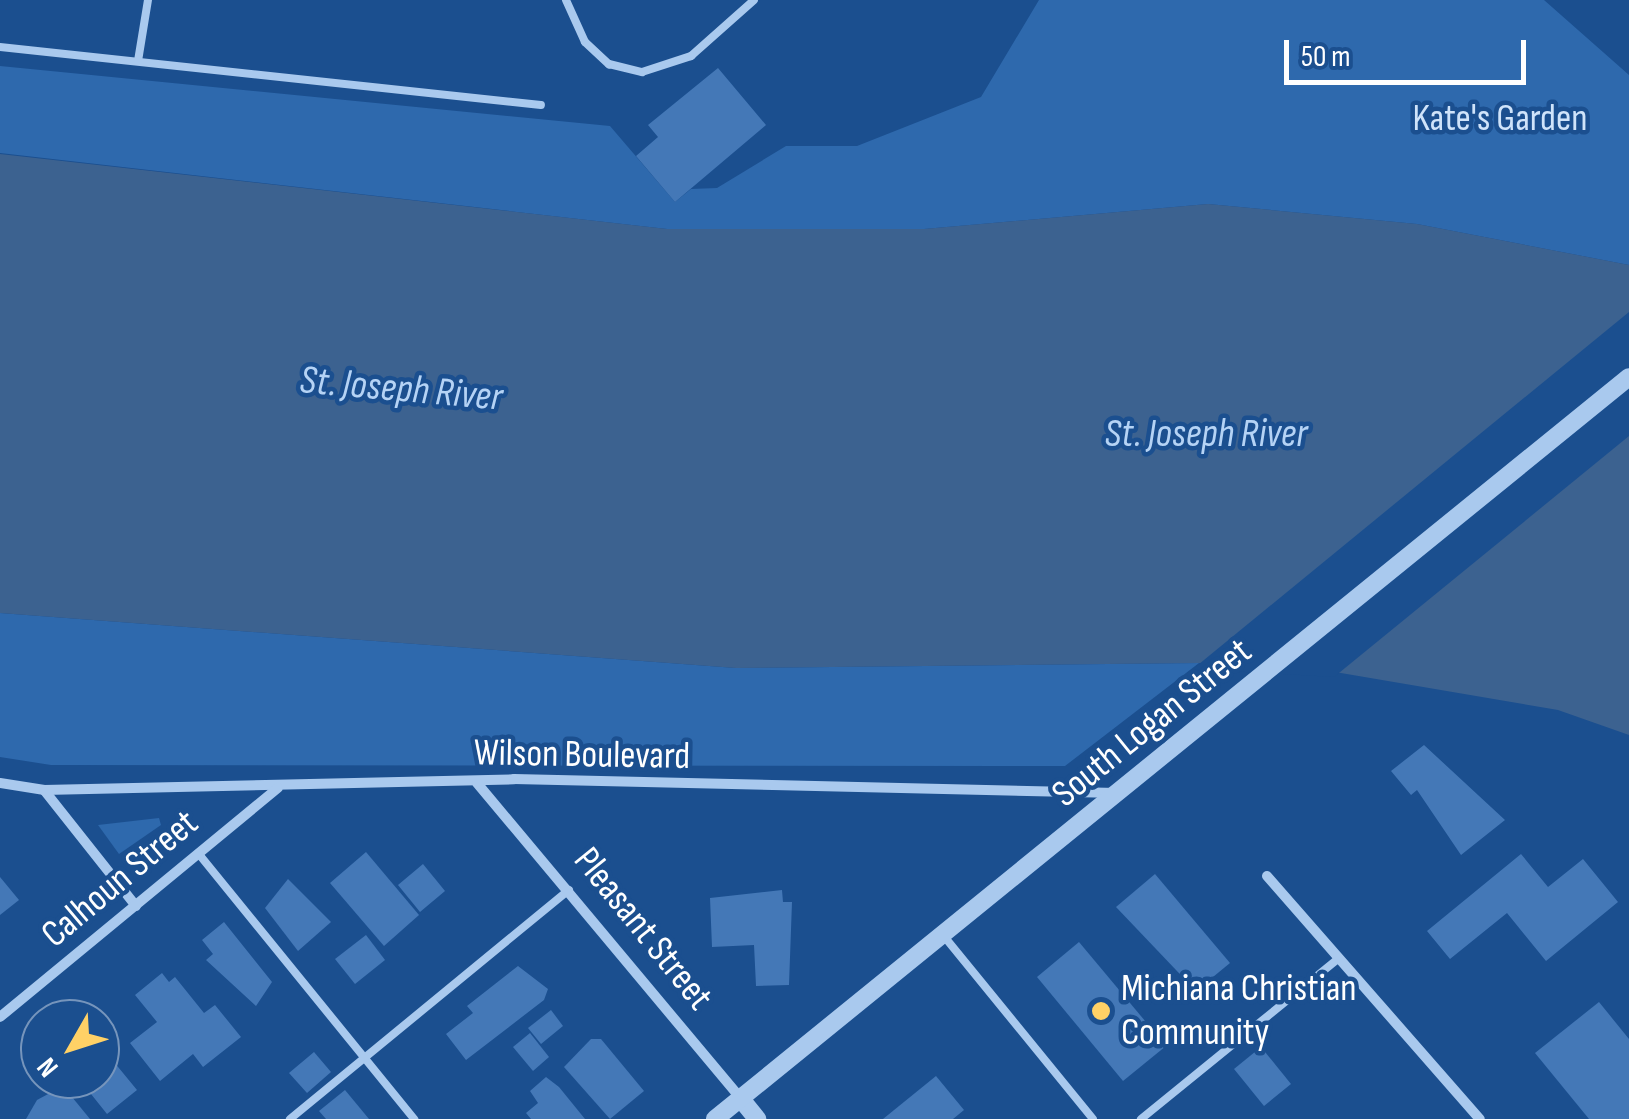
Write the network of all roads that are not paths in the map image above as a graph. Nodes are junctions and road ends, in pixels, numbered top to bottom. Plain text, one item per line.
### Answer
1 (148, 0) edge
2 (566, 0) edge
3 (754, 0) edge
4 (0, 46) edge
5 (138, 62) junction
6 (541, 105) dead end
7 (1629, 377) edge
8 (0, 783) edge
9 (477, 783) junction
10 (279, 788) junction
11 (44, 790) junction
12 (1118, 792) junction
13 (198, 853) junction
14 (1267, 876) dead end
15 (569, 890) junction
16 (136, 906) junction
17 (943, 935) junction
18 (1339, 958) junction
19 (0, 1017) edge
20 (364, 1057) junction
21 (740, 1099) junction
22 (290, 1119) edge
23 (414, 1119) edge
24 (716, 1119) edge
25 (757, 1119) edge
26 (1093, 1119) edge
27 (1141, 1119) edge
28 (1480, 1119) edge

1 - 5 lane
2 - 3 lane
4 - 5 lane
5 - 6 lane
7 - 12 street, South Logan Street
8 - 11 street, Wilson Boulevard
9 - 10 street, Wilson Boulevard
9 - 12 street, Wilson Boulevard
9 - 15 street, Pleasant Street
10 - 11 street, Wilson Boulevard
10 - 13 street, Calhoun Street
11 - 16 street
12 - 17 street, South Logan Street
13 - 16 street, Calhoun Street
13 - 20 lane
14 - 18 street
15 - 20 lane
15 - 21 street, Pleasant Street
16 - 19 street, Calhoun Street
17 - 21 street, South Logan Street
17 - 26 lane
18 - 27 lane
18 - 28 street
20 - 22 lane
20 - 23 lane
21 - 24 street, South Logan Street
21 - 25 street, Pleasant Street

